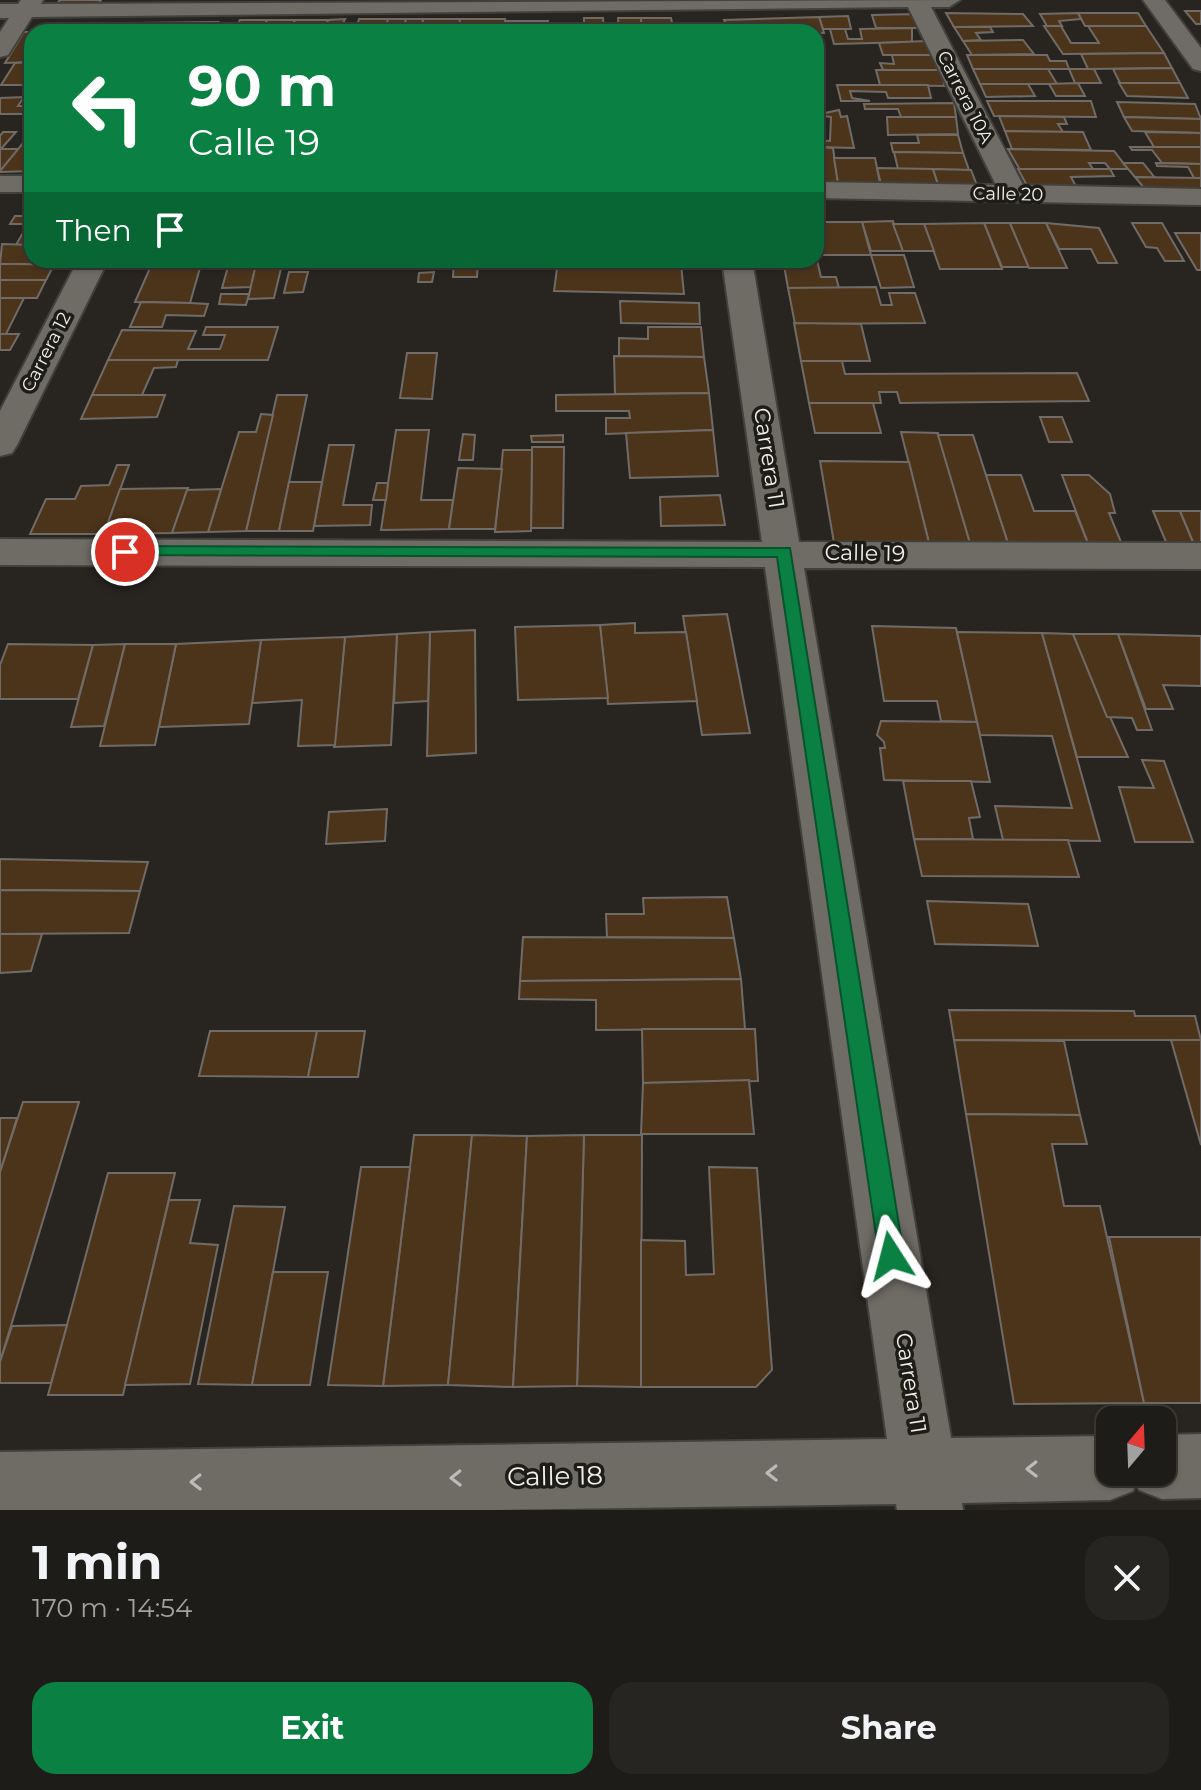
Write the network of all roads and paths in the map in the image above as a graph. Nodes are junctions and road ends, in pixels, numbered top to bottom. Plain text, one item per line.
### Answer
1 (916, 0) edge
2 (949, 0) edge
3 (1154, 0) edge
4 (233, 4) edge
5 (28, 5) edge
6 (684, 8) edge
7 (0, 11) edge
8 (223, 24) edge
9 (0, 50) edge
10 (1201, 64) edge
11 (0, 184) edge
12 (24, 184) edge
13 (824, 190) edge
14 (1014, 194) junction
15 (1201, 197) edge
16 (89, 268) edge
17 (738, 268) edge
18 (0, 445) edge
19 (0, 552) edge
20 (784, 552) junction
21 (1201, 556) edge
22 (1201, 1466) edge
23 (1176, 1467) edge
24 (1096, 1470) edge
25 (0, 1485) edge
26 (927, 1490) edge

1 - 2 street
1 - 6 street
1 - 14 street, Carrera 10A
3 - 10 street
4 - 5 street
4 - 6 street
4 - 8 street
5 - 7 street
5 - 9 street
11 - 12 street
13 - 14 street, Calle 20
14 - 15 street, Calle 20
16 - 18 street, Carrera 12
17 - 20 street, Carrera 11
19 - 20 street, Calle 19
20 - 21 street, Calle 19
20 - 26 street, Carrera 11
22 - 23 street
24 -> 26 street, Calle 18
26 -> 25 street, Calle 18

